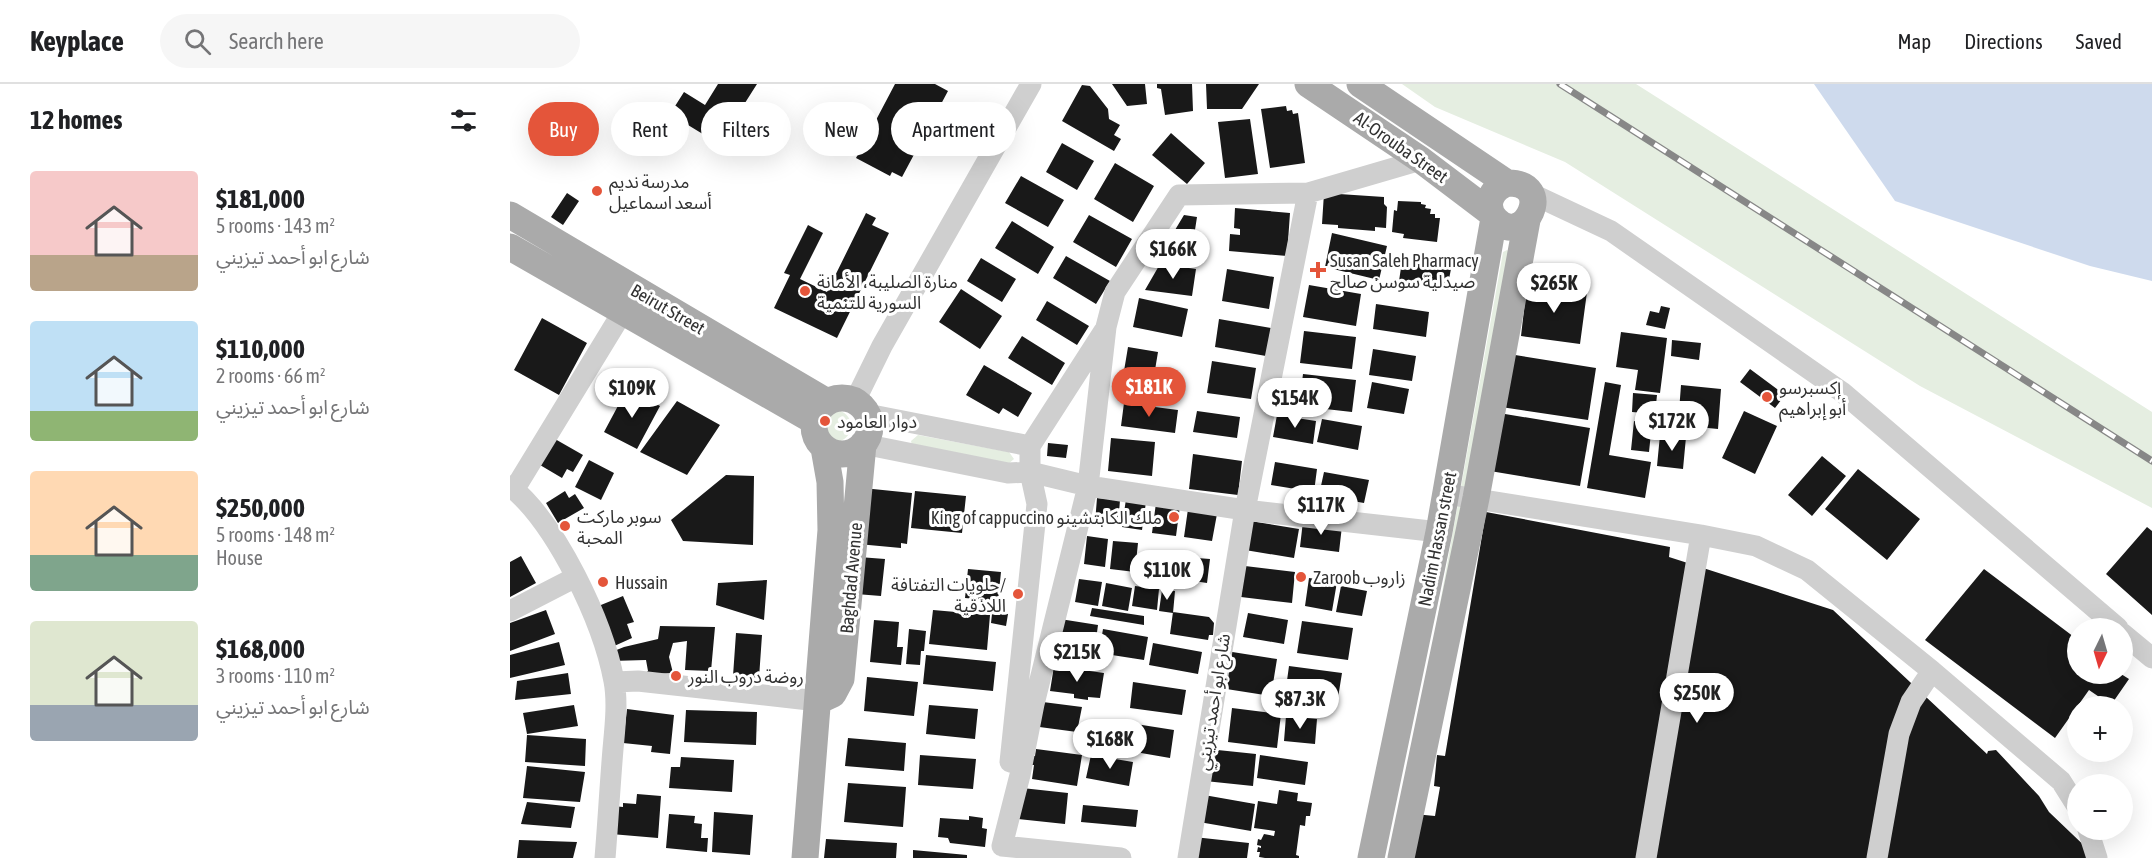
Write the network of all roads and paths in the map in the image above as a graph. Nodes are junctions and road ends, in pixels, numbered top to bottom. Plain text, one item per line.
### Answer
1 (1031, 84) edge
2 (1308, 84) edge
3 (1360, 84) edge
4 (1421, 160) junction
5 (1518, 188) junction
6 (1308, 193) junction
7 (1566, 209) junction
8 (510, 215) edge
9 (1493, 215) junction
10 (1527, 220) junction
11 (510, 247) edge
12 (622, 313) junction
13 (1106, 327) junction
14 (861, 407) junction
15 (820, 411) junction
16 (863, 444) junction
17 (1030, 446) junction
18 (824, 448) junction
19 (1030, 472) junction
20 (1088, 486) junction
21 (512, 488) edge
22 (1446, 494) junction
23 (1476, 498) junction
24 (1245, 510) junction
25 (1439, 532) junction
26 (1701, 535) junction
27 (576, 577) junction
28 (510, 611) edge
29 (2106, 618) edge
30 (2133, 642) edge
31 (2152, 658) edge
32 (1932, 671) junction
33 (615, 682) junction
34 (818, 701) junction
35 (2067, 791) edge
36 (2091, 840) edge
37 (1001, 852) edge
38 (605, 858) edge
39 (805, 858) edge
40 (1120, 858) edge
41 (1188, 858) edge
42 (1371, 858) edge
43 (1401, 858) edge
44 (1646, 858) edge
45 (1877, 858) edge
46 (2097, 858) edge

1 - 14 street
2 - 4 main road, Al-Orouba Street
3 - 5 main road, Al-Orouba Street
4 - 6 street
4 - 9 main road, Al-Orouba Street
5 - 7 street
5 - 9 main road
5 - 10 main road
6 - 13 street
6 - 24 street, شارع ابو أحمد تيزيني
7 - 10 street
7 - 29 street
8 - 15 main road, Beirut Street
9 - 10 main road
9 - 22 main road, Nadim Hassan street
10 - 23 main road, Nadim Hassan street
11 - 12 main road, Beirut Street
12 - 15 main road, Beirut Street
12 - 21 street
13 - 17 street
13 - 20 street
14 - 15 main road
14 - 16 main road
14 - 17 street
15 - 18 main road
16 - 18 main road
16 - 19 street
16 - 34 main road, Baghdad Avenue
17 - 19 street
18 - 34 main road, Baghdad Avenue
19 - 20 street
19 - 37 street
20 - 24 street
20 - 37 street
21 - 27 street
22 - 23 street
22 - 25 main road, Nadim Hassan street
23 - 26 street
23 - 43 main road, Nadim Hassan street
24 - 25 street
24 - 41 street, شارع ابو أحمد تيزيني
25 - 42 main road, Nadim Hassan street
26 - 32 street
26 - 44 street
27 - 28 street
27 - 33 street
30 - 31 street
32 - 35 street
32 - 45 street
33 - 34 street
33 - 38 street
34 - 39 main road, Baghdad Avenue
36 - 46 street
37 - 40 street

